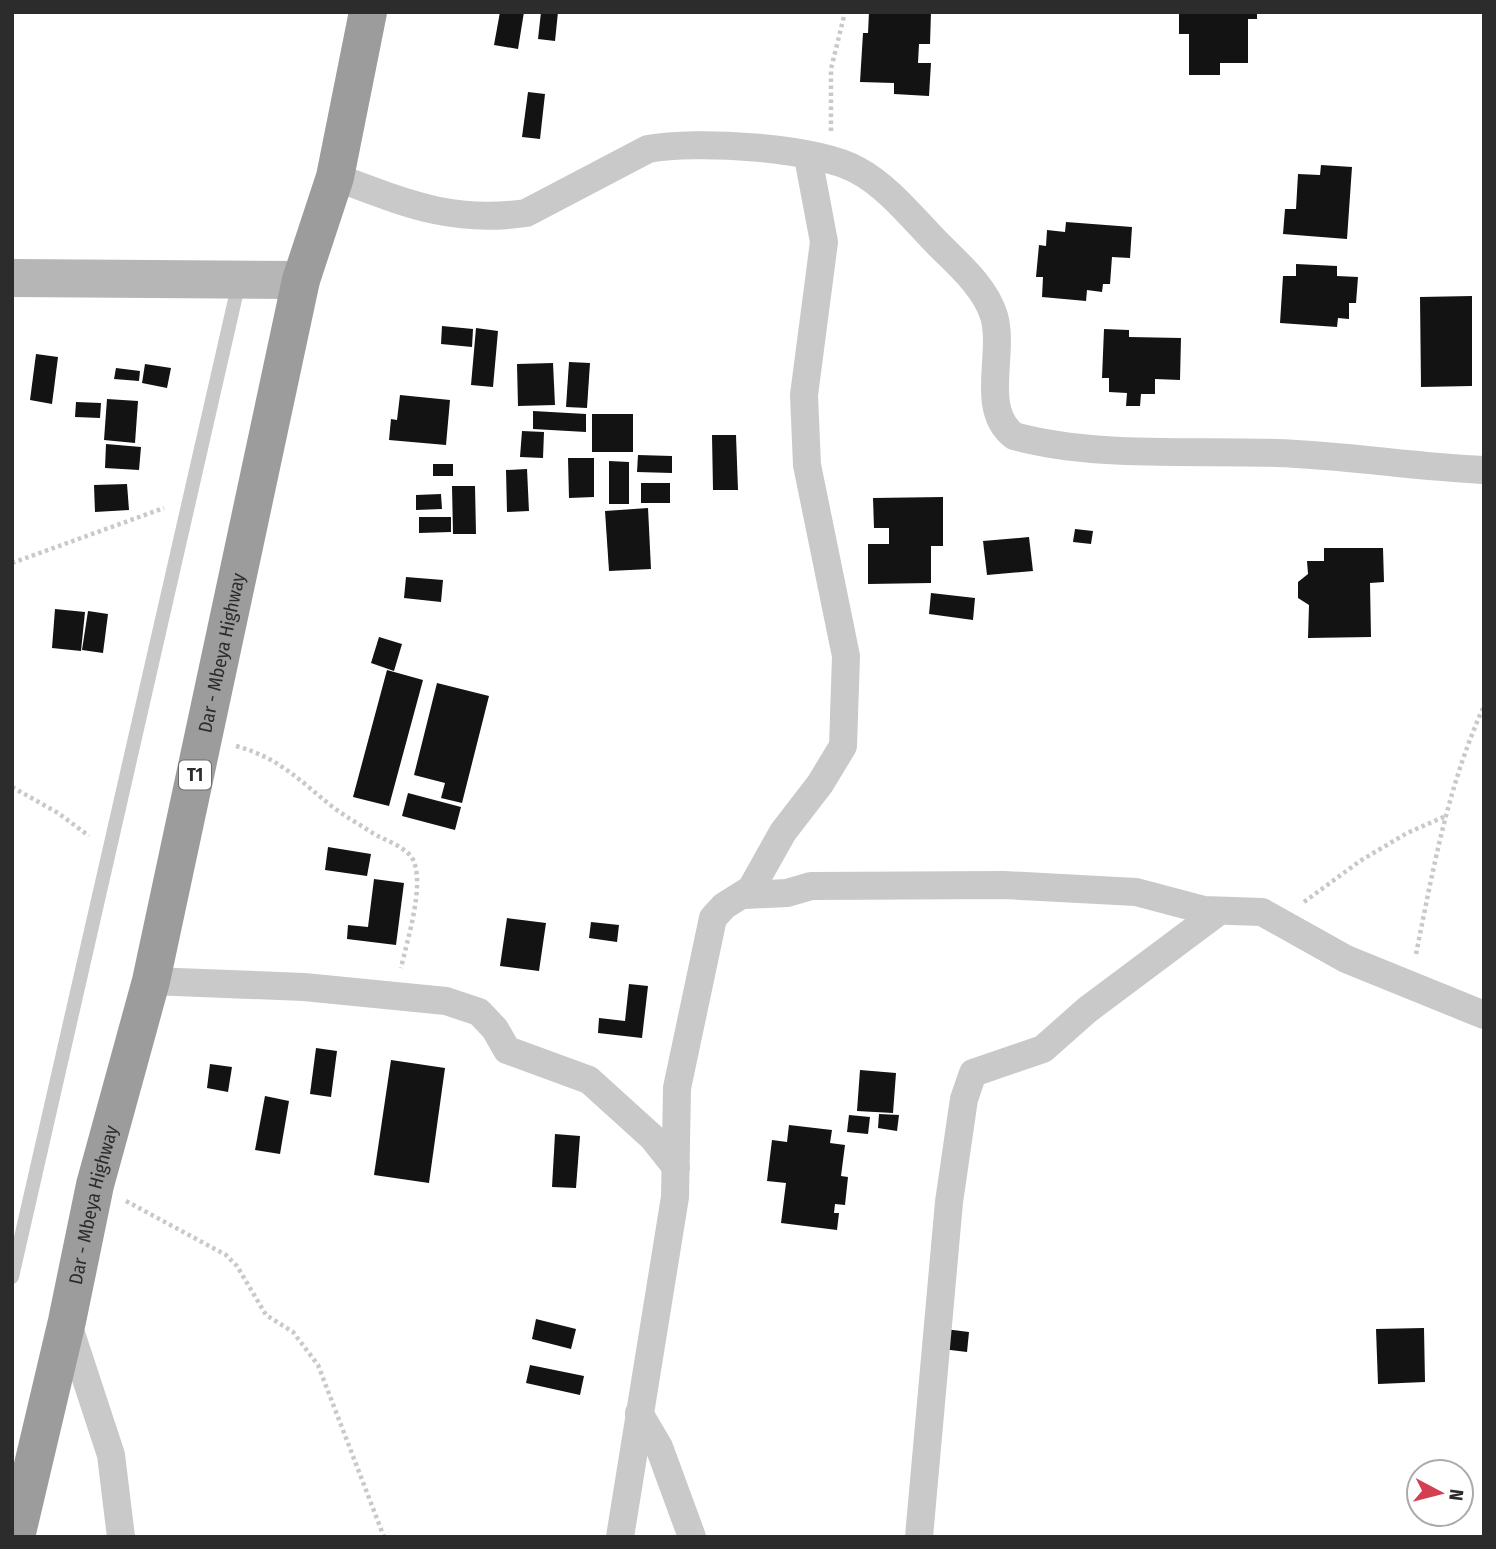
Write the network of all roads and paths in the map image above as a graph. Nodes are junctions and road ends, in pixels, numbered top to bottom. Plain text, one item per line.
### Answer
1 (368, 12) edge
2 (845, 12) edge
3 (819, 158) junction
4 (335, 177) junction
5 (12, 278) edge
6 (240, 280) junction
7 (301, 280) junction
8 (1484, 470) edge
9 (192, 499) junction
10 (12, 564) edge
11 (1484, 706) edge
12 (203, 736) junction
13 (12, 787) edge
14 (1446, 816) junction
15 (109, 857) junction
16 (745, 895) junction
17 (1218, 912) junction
18 (1276, 919) junction
19 (151, 981) junction
20 (1410, 983) junction
21 (396, 996) junction
22 (1484, 1015) edge
23 (676, 1167) junction
24 (95, 1185) junction
25 (12, 1277) edge
26 (67, 1321) junction
27 (639, 1413) junction
28 (16, 1537) edge
29 (121, 1537) edge
30 (384, 1537) edge
31 (620, 1537) edge
32 (692, 1537) edge
33 (919, 1537) edge

1 - 4 highway, Dar - Mbeya Highway / T1
2 - 3 path
3 - 4 street
3 - 8 street
3 - 16 street
4 - 7 highway, Dar - Mbeya Highway / T1
5 - 6 main road
6 - 7 main road
6 - 9 lane
7 - 12 highway, Dar - Mbeya Highway / T1
9 - 10 path
9 - 15 lane
11 - 14 path
12 - 19 highway, Dar - Mbeya Highway / T1
12 - 21 path
13 - 15 path
14 - 18 path
14 - 20 path
15 - 25 lane
16 - 17 street
16 - 23 street
17 - 18 street
17 - 33 street
18 - 20 street
19 - 21 street
19 - 24 highway, Dar - Mbeya Highway / T1
20 - 22 street
21 - 23 street
23 - 27 street
24 - 26 highway, Dar - Mbeya Highway / T1
24 - 30 path
26 - 28 highway, Dar - Mbeya Highway / T1
26 - 29 street
27 - 31 street
27 - 32 street

